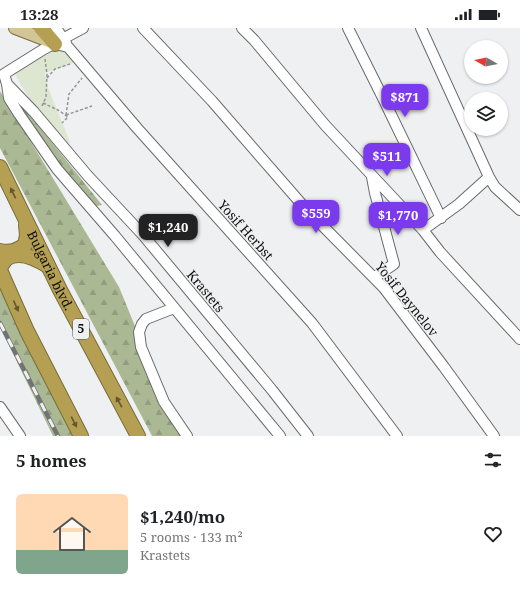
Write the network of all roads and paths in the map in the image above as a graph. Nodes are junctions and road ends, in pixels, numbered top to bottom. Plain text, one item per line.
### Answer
1 (15, 28) edge
2 (30, 28) edge
3 (41, 28) edge
4 (56, 28) edge
5 (84, 28) edge
6 (143, 28) edge
7 (242, 28) edge
8 (348, 28) edge
9 (422, 28) edge
10 (57, 45) junction
11 (85, 66) junction
12 (47, 78) junction
13 (5, 79) junction
14 (43, 103) junction
15 (92, 106) dead end
16 (34, 112) junction
17 (66, 115) junction
18 (62, 123) dead end
19 (0, 167) edge
20 (372, 177) junction
21 (490, 177) junction
22 (520, 210) edge
23 (441, 218) junction
24 (26, 220) junction
25 (423, 230) junction
26 (0, 251) edge
27 (48, 266) junction
28 (0, 267) edge
29 (0, 270) edge
30 (375, 278) junction
31 (174, 308) junction
32 (520, 339) edge
33 (0, 407) edge
34 (20, 436) edge
35 (81, 436) edge
36 (138, 436) edge
37 (187, 436) edge
38 (280, 436) edge
39 (308, 436) edge
40 (397, 436) edge
41 (494, 436) edge

1 - 10 main road
2 - 10 main road
3 - 10 highway
4 - 10 street, Yosif Herbst
5 - 10 street
6 - 30 street, Yosif Daynelov
7 - 20 street
8 - 23 street
9 - 21 street
10 - 11 street, Yosif Herbst
10 - 12 path
10 - 13 street
11 - 12 path
11 - 17 path
11 - 40 street, Yosif Herbst
12 - 14 path
13 - 16 street, Krastets
13 - 31 street
14 - 16 path
14 - 17 path
15 - 17 path
16 - 39 street, Krastets
17 - 18 path
24 -> 19 highway, Bulgaria blvd. / 5
20 - 25 street
20 - 30 street
21 - 22 street
21 - 23 street
23 - 25 street
24 - 26 highway
24 - 27 highway, Bulgaria blvd. / 5
25 - 32 street
27 - 28 highway
36 -> 27 highway, Bulgaria blvd. / 5
29 -> 35 highway
30 - 41 street, Yosif Daynelov
31 - 37 street
31 - 38 street
33 - 34 street

